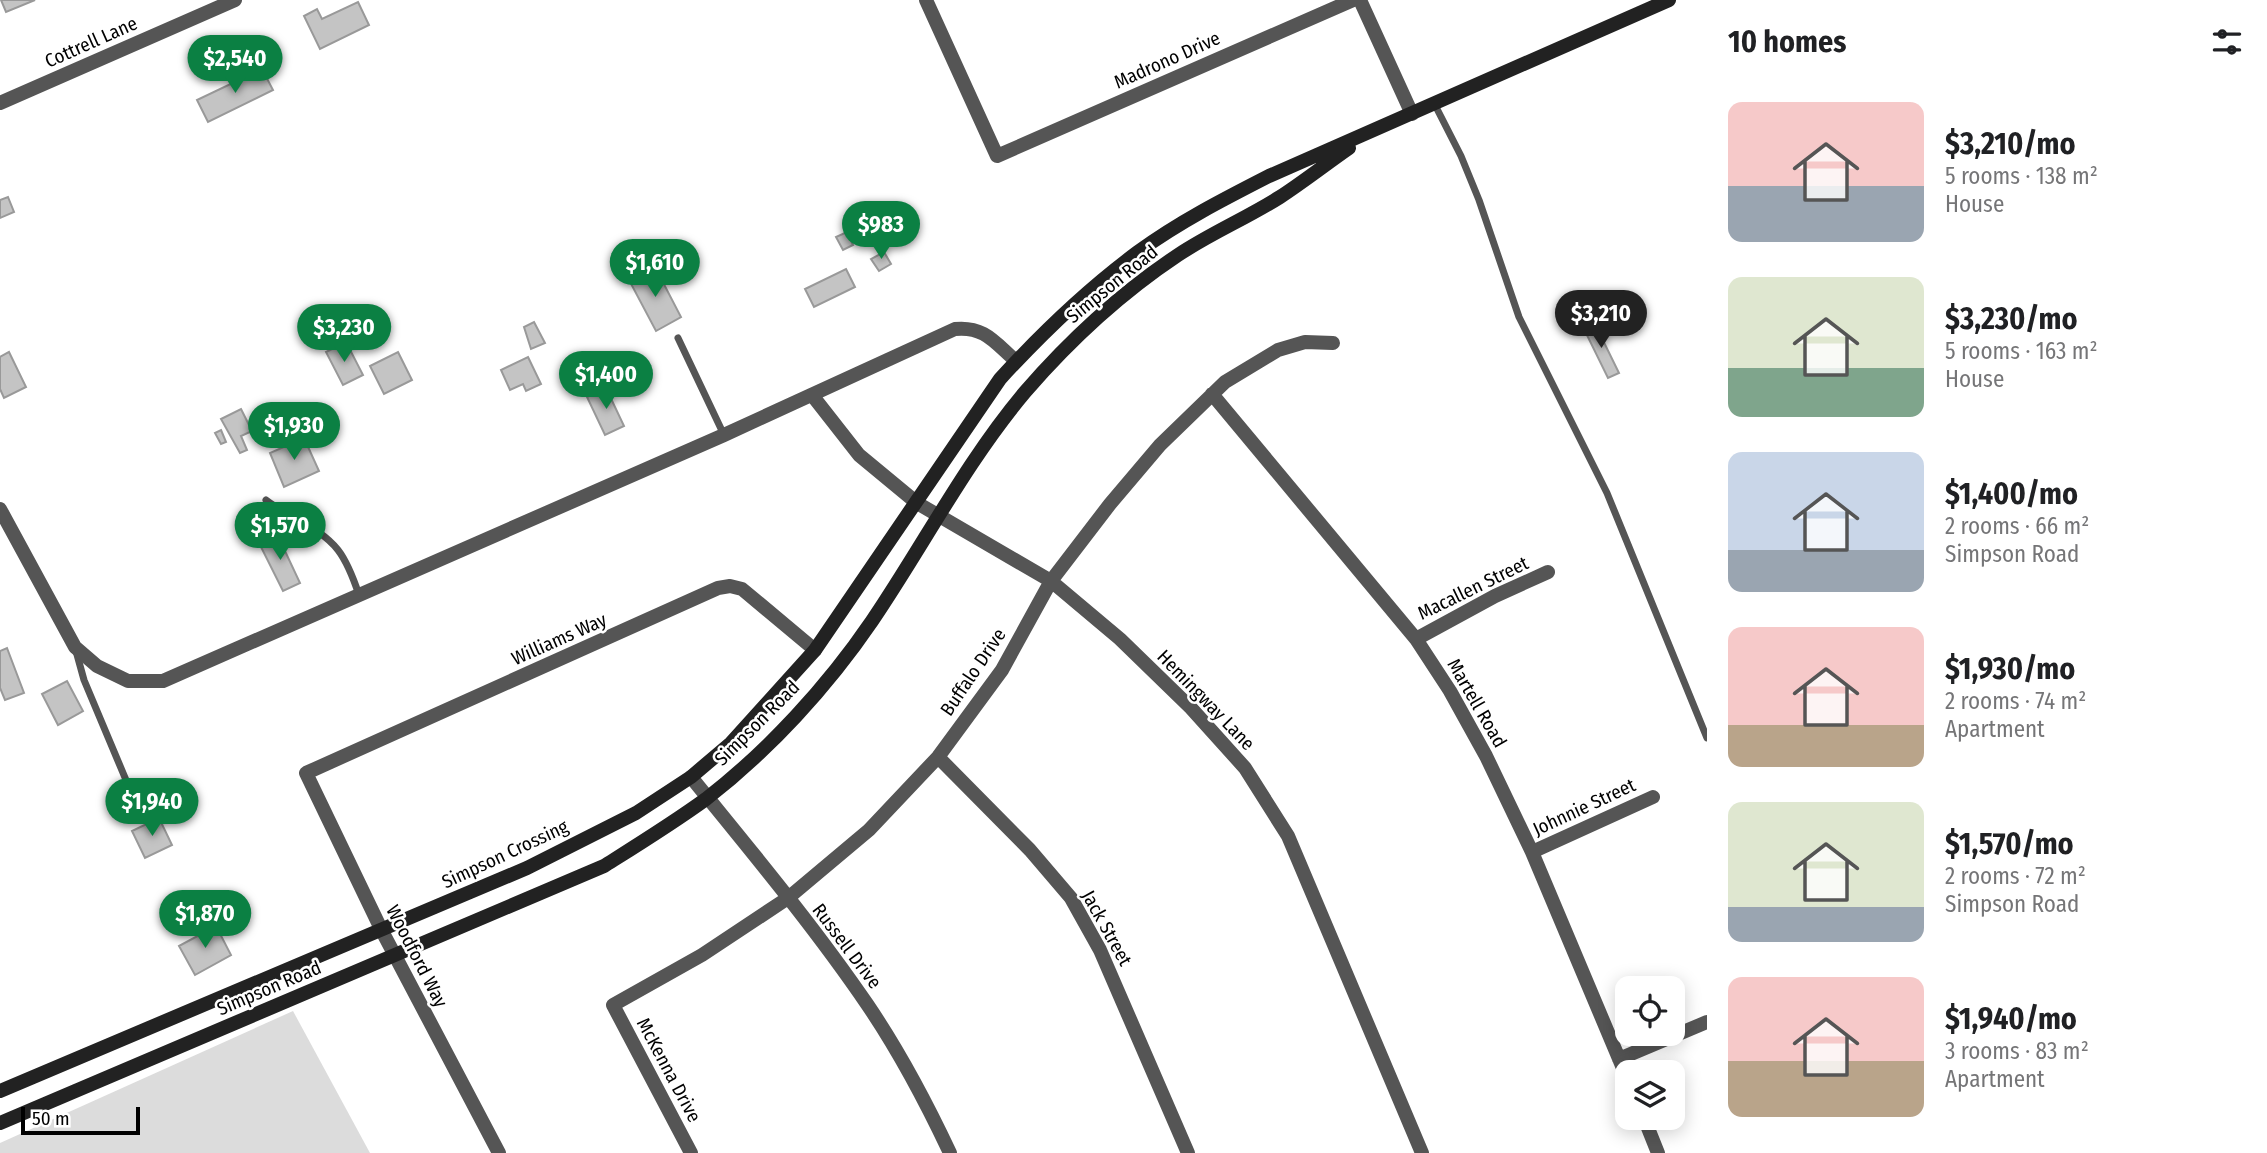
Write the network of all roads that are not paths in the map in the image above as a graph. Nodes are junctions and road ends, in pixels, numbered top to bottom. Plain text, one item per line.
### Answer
1 (235, 0) edge
2 (926, 0) edge
3 (1353, 0) edge
4 (1360, 0) edge
5 (1669, 0) edge
6 (0, 103) edge
7 (1434, 103) junction
8 (1412, 114) junction
9 (1372, 131) junction
10 (678, 338) dead end
11 (1333, 343) dead end
12 (1016, 361) junction
13 (1212, 394) junction
14 (811, 395) junction
15 (724, 435) junction
16 (266, 500) dead end
17 (917, 503) junction
18 (0, 509) edge
19 (940, 516) junction
20 (1548, 572) dead end
21 (1051, 581) junction
22 (359, 595) junction
23 (1416, 639) junction
24 (75, 647) junction
25 (815, 650) junction
26 (1707, 738) edge
27 (938, 757) junction
28 (306, 774) joint
29 (691, 777) junction
30 (708, 797) junction
31 (1653, 797) dead end
32 (115, 813) dead end
33 (1531, 852) junction
34 (788, 898) junction
35 (382, 931) junction
36 (394, 956) junction
37 (613, 1005) joint
38 (1707, 1022) edge
39 (1619, 1059) joint
40 (0, 1091) edge
41 (0, 1123) edge
42 (1649, 1130) edge
43 (499, 1153) edge
44 (691, 1153) edge
45 (950, 1153) edge
46 (1188, 1153) edge
47 (1422, 1153) edge
48 (1658, 1153) edge

1 - 6 street, Cottrell Lane
2 - 3 street, Madrono Drive
4 - 8 street
5 - 7 street, Simpson Road
7 - 8 street, Simpson Road
7 - 26 lane
8 - 9 street, Simpson Road
9 - 12 street, Simpson Road
9 - 19 street, Simpson Road
10 - 15 lane
11 - 13 street, Buffalo Drive
12 - 14 street
12 - 17 street, Simpson Road
13 - 21 street, Buffalo Drive
13 - 23 street, Martell Road
14 - 15 street
14 - 17 street, Hemingway Lane
15 - 22 street
16 - 22 lane
17 - 19 street, Hemingway Lane
17 - 25 street, Simpson Crossing
18 - 24 street
19 - 21 street, Hemingway Lane
19 - 30 street, Simpson Road
20 - 23 street, Macallen Street
21 - 27 street, Buffalo Drive
21 - 47 street, Hemingway Lane
22 - 24 street
23 - 33 street, Martell Road
24 - 32 lane
25 - 28 street, Williams Way
25 - 29 street, Simpson Crossing
27 - 34 street, Buffalo Drive
27 - 46 street, Jack Street
28 - 35 street, Woodford Way
29 - 30 street, Russell Drive
29 - 35 street, Simpson Crossing
30 - 34 street, Russell Drive
30 - 36 street, Simpson Road
31 - 33 street, Johnnie Street
33 - 39 street, Martell Road
34 - 37 street, Buffalo Drive
34 - 45 street, Russell Drive
35 - 36 street, Woodford Way
35 - 40 street, Simpson Crossing
36 - 41 street, Simpson Road
36 - 43 street, Woodford Way
37 - 44 street, McKenna Drive
38 - 39 street
42 - 48 street

